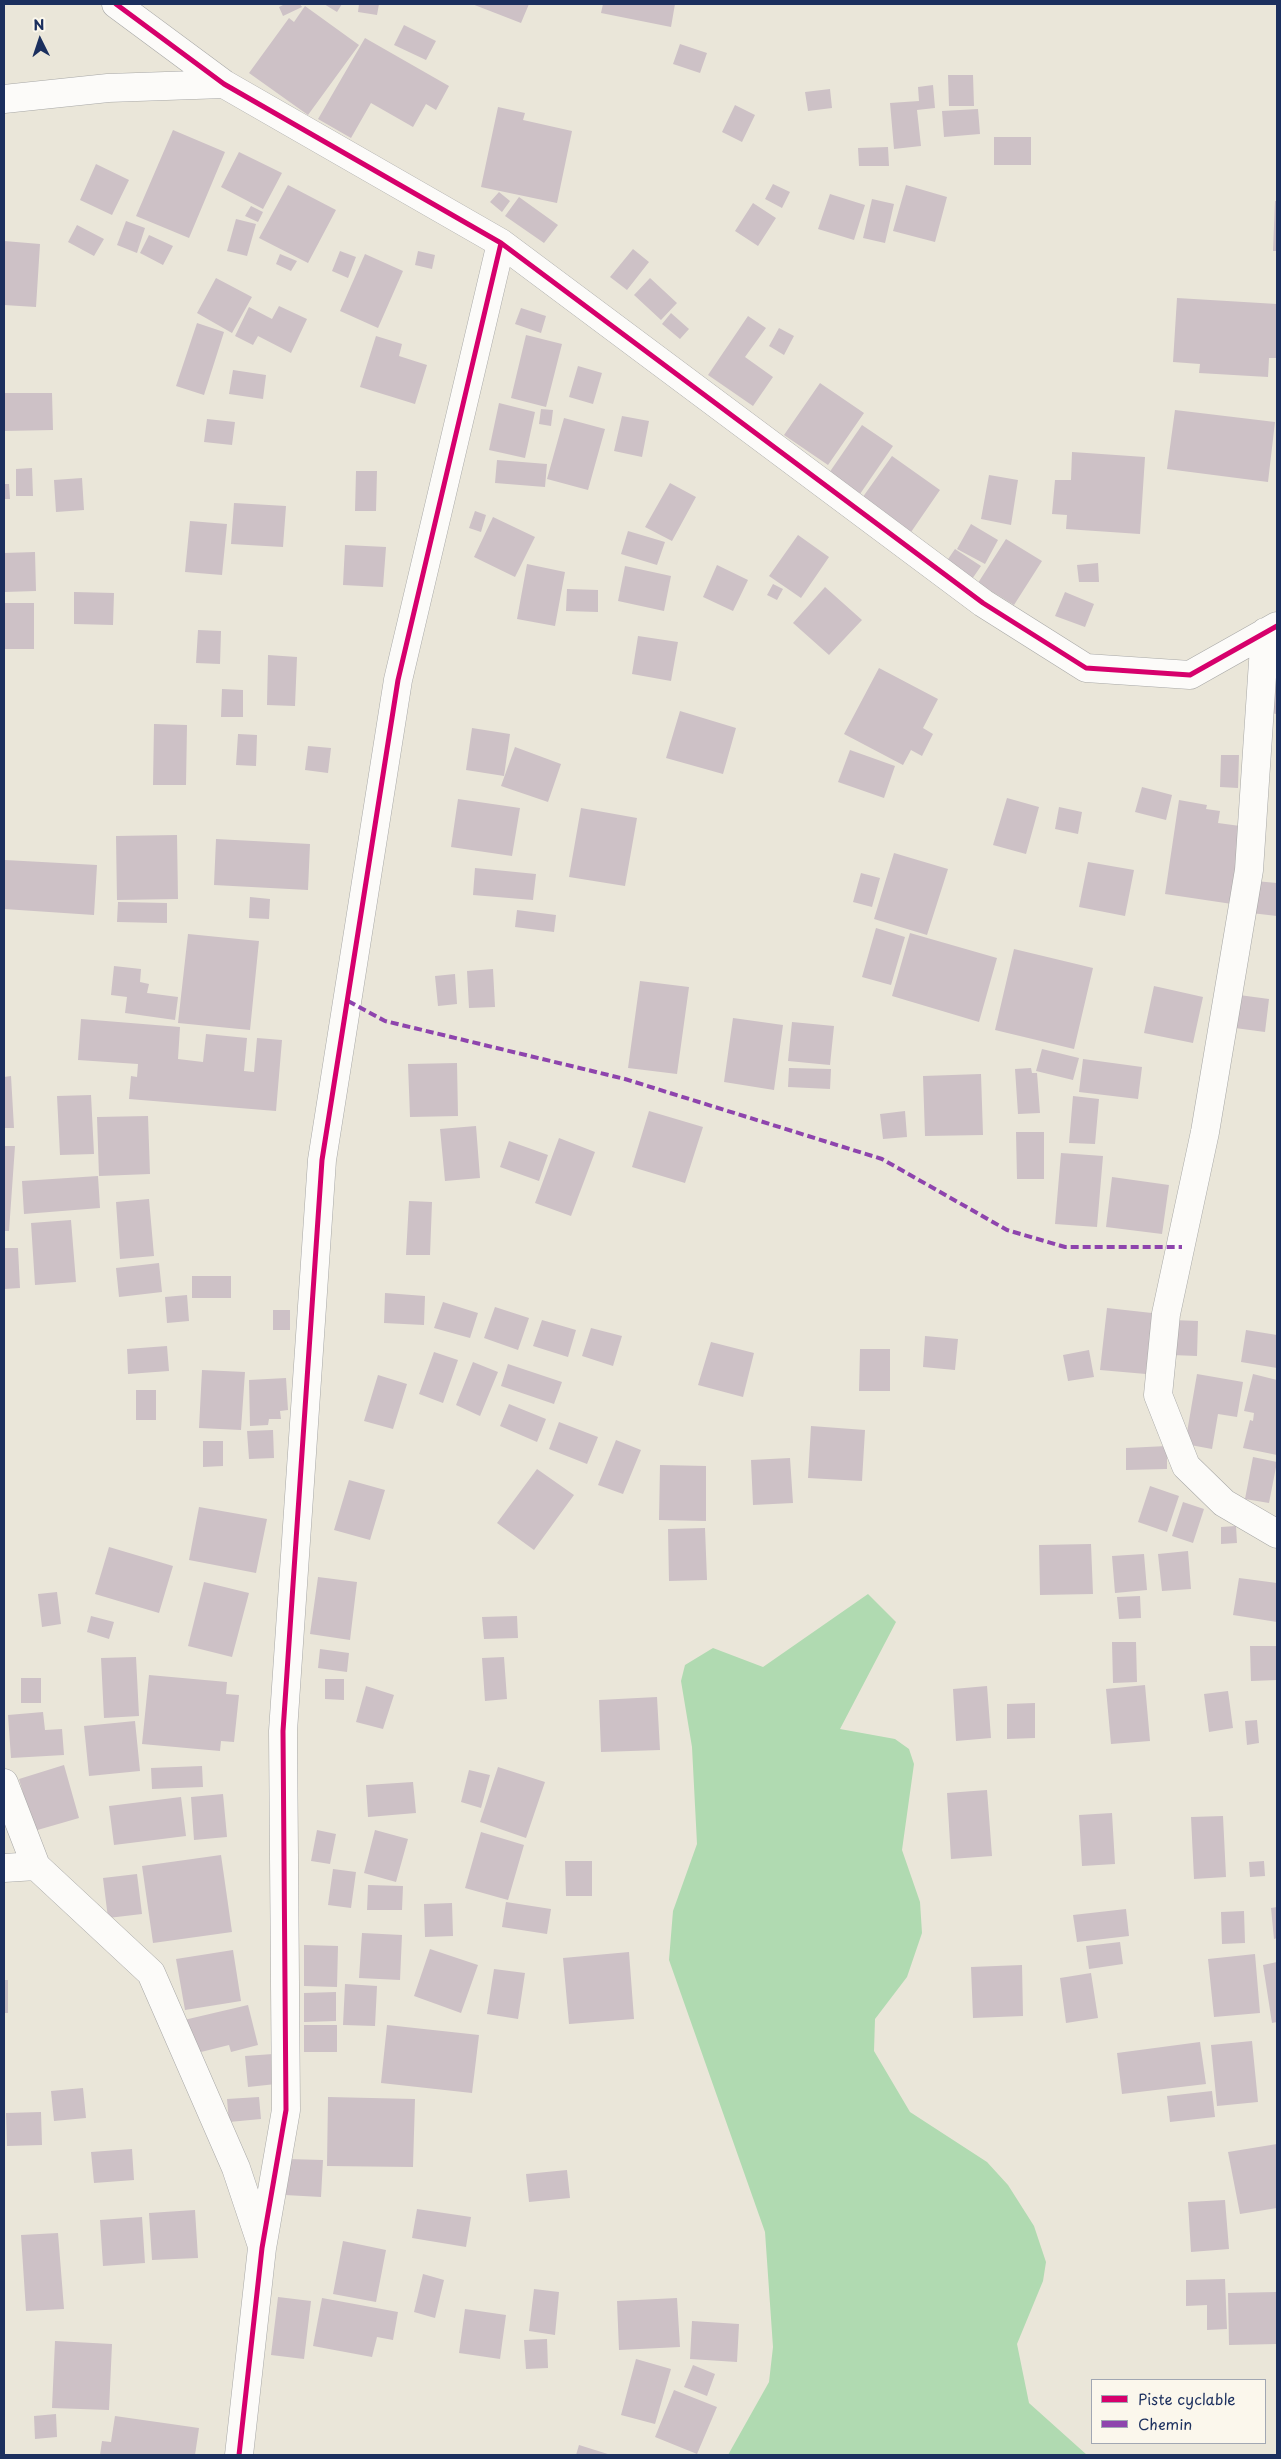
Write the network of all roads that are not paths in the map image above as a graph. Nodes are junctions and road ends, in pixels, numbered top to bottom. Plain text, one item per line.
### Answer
1 (116, 4) edge
2 (224, 84) junction
3 (4, 98) edge
4 (501, 243) junction
5 (1271, 629) edge
6 (1277, 1534) edge
7 (4, 1782) edge
8 (36, 1866) junction
9 (4, 1868) edge
10 (262, 2248) junction
11 (239, 2455) edge

1 - 2 street
2 - 3 street
2 - 4 street
4 - 5 street
4 - 10 street
5 - 6 street
7 - 8 street
8 - 9 street
8 - 10 street
10 - 11 street

